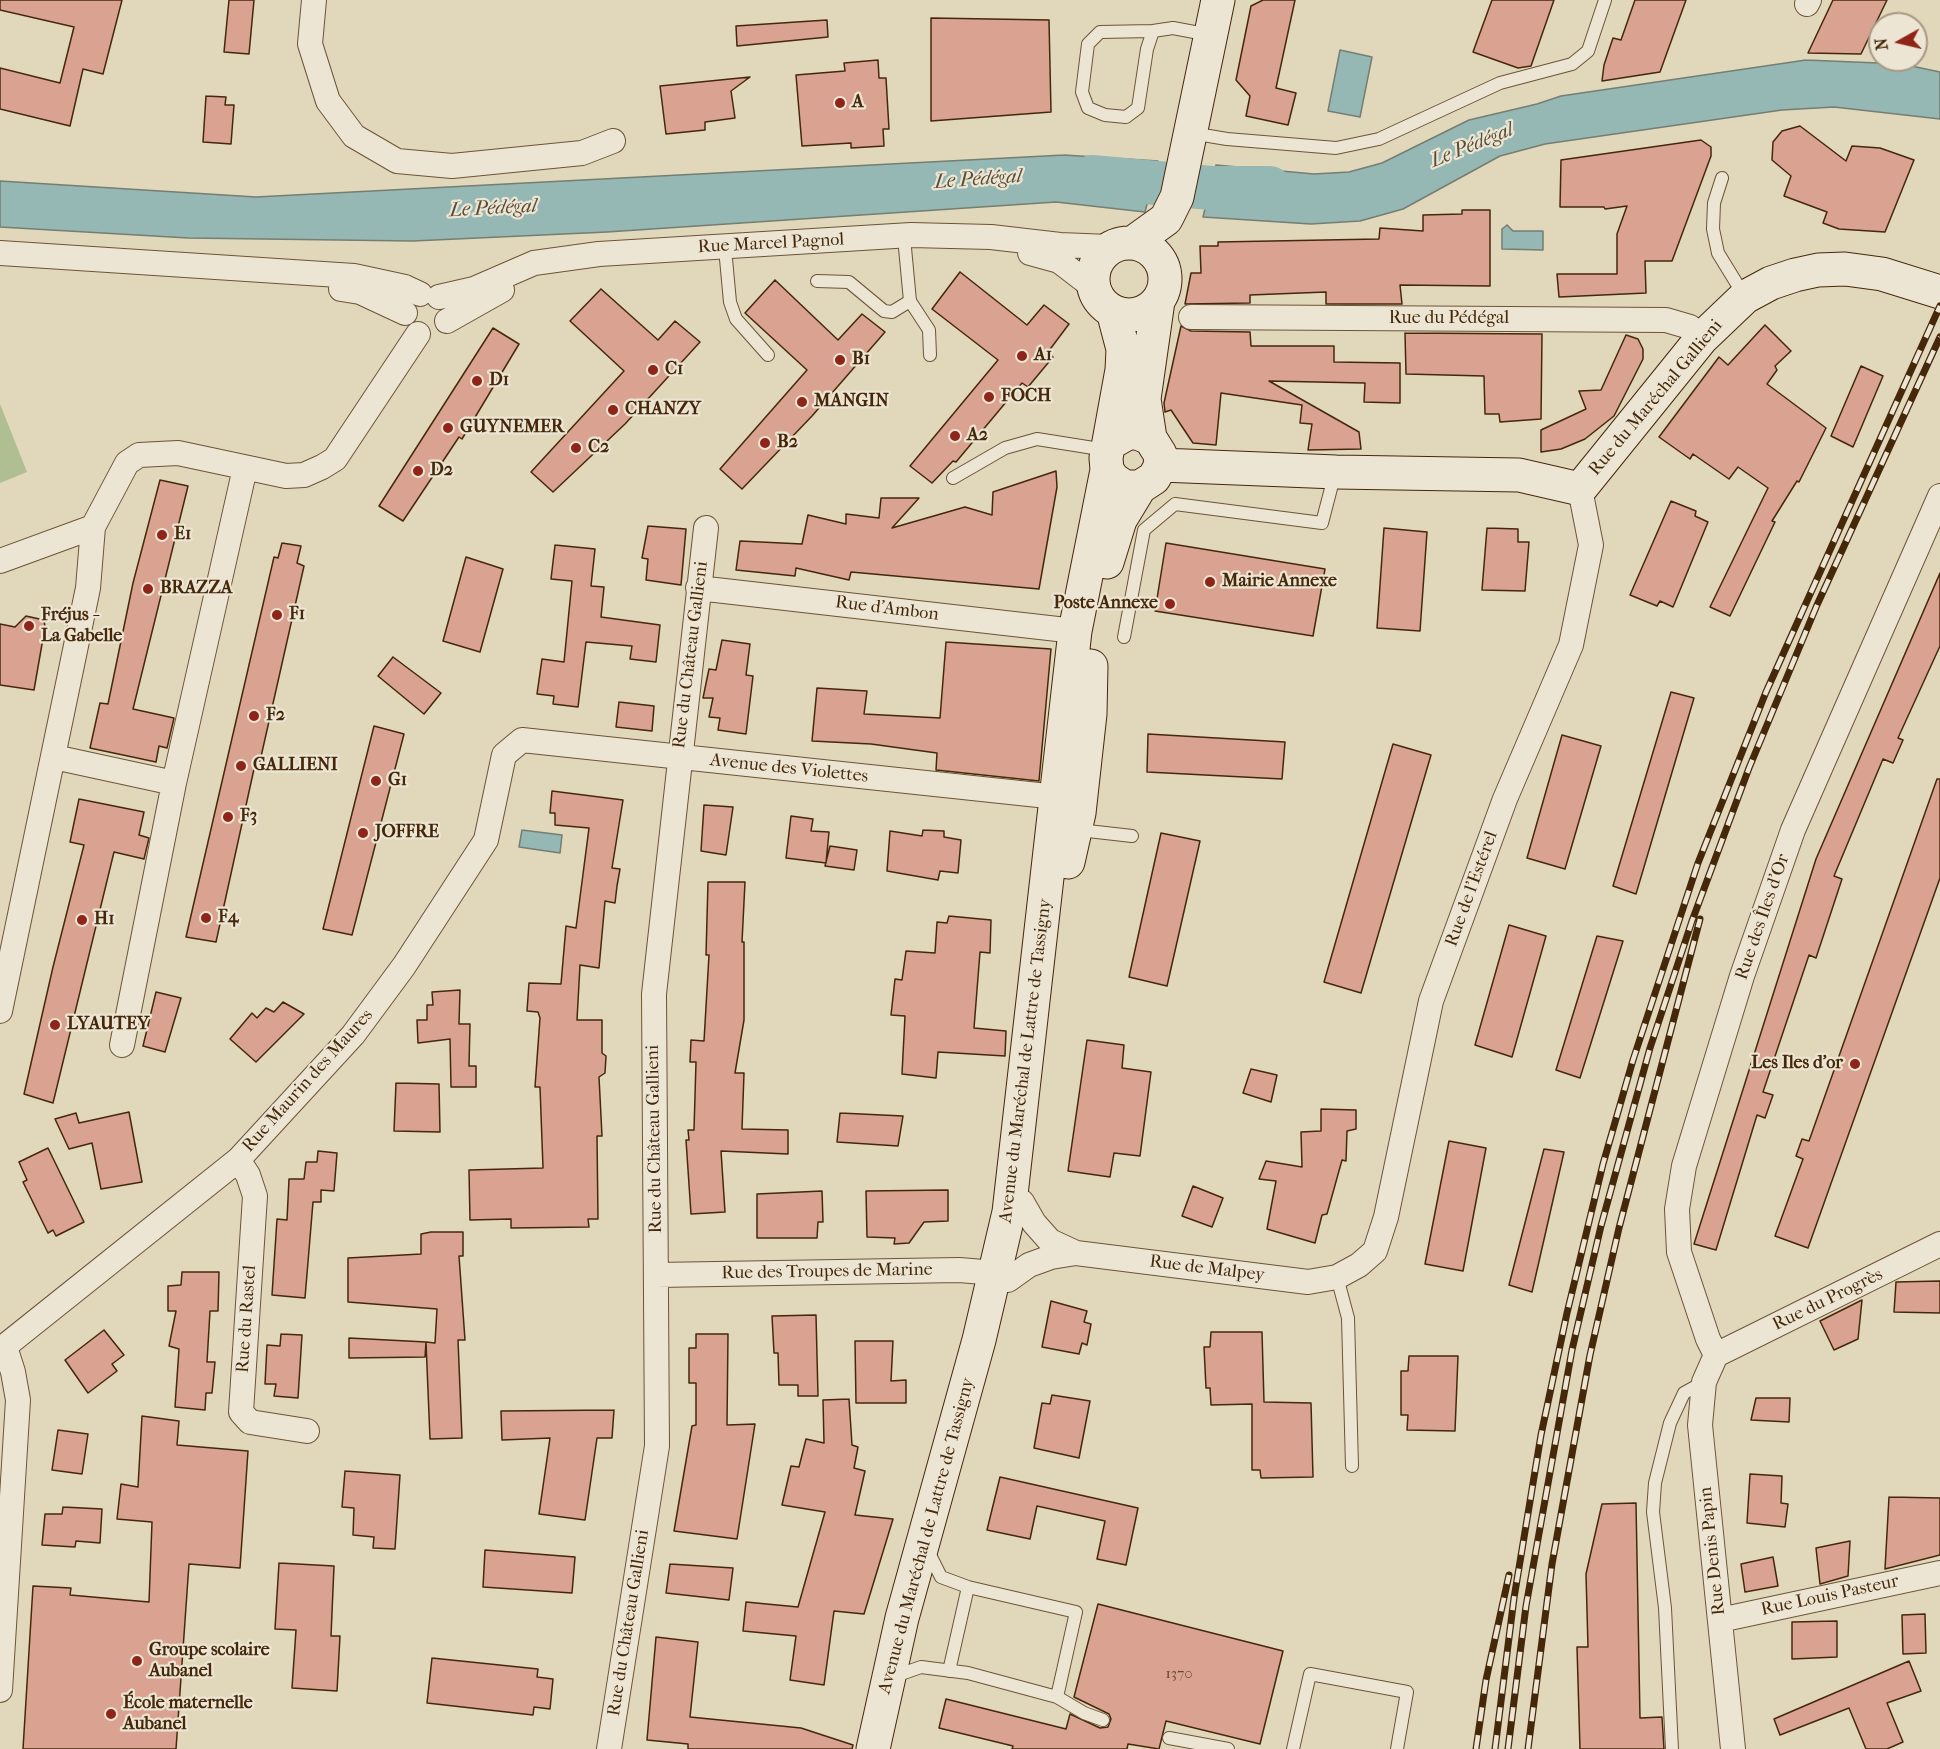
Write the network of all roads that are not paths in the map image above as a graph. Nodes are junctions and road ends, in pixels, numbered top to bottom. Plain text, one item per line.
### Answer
1 (314, 0) edge
2 (1218, 0) edge
3 (1605, 0) edge
4 (1153, 31) junction
5 (1211, 35) junction
6 (613, 141) dead end
7 (1188, 143) junction
8 (1722, 178) dead end
9 (1167, 216) junction
10 (1122, 245) junction
11 (904, 248) junction
12 (0, 253) edge
13 (726, 259) junction
14 (0, 266) edge
15 (1163, 268) junction
16 (817, 281) dead end
17 (1093, 286) junction
18 (1935, 292) edge
19 (430, 296) junction
20 (1745, 297) junction
21 (909, 301) junction
22 (1158, 301) junction
23 (1113, 311) junction
24 (405, 313) junction
25 (1191, 317) dead end
26 (447, 321) junction
27 (418, 334) junction
28 (1702, 338) junction
29 (768, 355) dead end
30 (930, 355) dead end
31 (1108, 455) junction
32 (1150, 463) junction
33 (246, 468) junction
34 (1336, 472) junction
35 (953, 478) dead end
36 (1580, 489) junction
37 (1940, 496) edge
38 (93, 527) junction
39 (706, 528) dead end
40 (0, 561) edge
41 (698, 588) junction
42 (1075, 631) junction
43 (1124, 637) dead end
44 (1066, 711) junction
45 (522, 740) joint
46 (54, 757) junction
47 (679, 757) junction
48 (174, 783) junction
49 (1057, 797) junction
50 (1076, 827) junction
51 (1132, 836) dead end
52 (0, 1011) edge
53 (122, 1045) dead end
54 (238, 1160) junction
55 (1022, 1202) junction
56 (1940, 1244) edge
57 (1076, 1253) junction
58 (656, 1275) junction
59 (1002, 1276) junction
60 (1337, 1277) junction
61 (2, 1348) edge
62 (1716, 1355) junction
63 (1704, 1382) junction
64 (307, 1431) dead end
65 (1352, 1466) dead end
66 (930, 1555) junction
67 (1940, 1573) edge
68 (968, 1587) junction
69 (1720, 1620) junction
70 (949, 1671) junction
71 (901, 1674) junction
72 (0, 1690) edge
73 (1057, 1697) junction
74 (1103, 1720) dead end
75 (1168, 1738) dead end
76 (609, 1749) edge
77 (873, 1749) edge
78 (885, 1749) edge
79 (1228, 1749) edge
80 (1293, 1749) edge
81 (1397, 1749) edge
82 (1672, 1749) edge
83 (1732, 1749) edge

1 - 6 street
2 - 5 main road
3 - 7 lane
4 - 4 lane
4 - 5 lane
5 - 7 main road
7 - 9 main road
8 - 20 lane
9 - 10 main road
9 - 15 main road
10 - 15 main road
10 - 17 main road
10 - 19 street, Rue Marcel Pagnol
11 - 13 street, Rue Marcel Pagnol
11 - 17 street, Rue Marcel Pagnol
11 - 21 lane
12 - 19 street
13 - 26 street, Rue Marcel Pagnol
13 - 29 lane
14 - 24 street
15 - 22 main road
16 - 21 lane
17 - 23 main road
18 - 20 main road, Rue du Maréchal Gallieni
19 - 24 street
19 - 26 street
20 - 28 main road, Rue du Maréchal Gallieni
21 - 30 lane
22 - 23 main road
22 - 32 main road
23 - 31 main road, Avenue du Maréchal de Lattre de Tassigny
24 - 27 street
25 - 28 street, Rue du Pédégal
26 - 27 street
27 - 33 street
28 - 36 main road, Rue du Maréchal Gallieni
31 - 32 main road
31 - 32 main road, Rue du Maréchal Gallieni
31 - 35 lane
31 - 42 main road, Avenue du Maréchal de Lattre de Tassigny
32 - 34 main road, Rue du Maréchal Gallieni
32 - 50 main road, Avenue du Maréchal de Lattre de Tassigny
33 - 38 street
33 - 48 street
34 - 36 main road, Rue du Maréchal Gallieni
34 - 43 lane
36 - 60 street, Rue de l'Estérel
37 - 62 street, Rue des Îles d'Or
38 - 40 street
38 - 46 street
39 - 41 street, Rue du Château Gallieni
41 - 42 street, Rue d'Ambon
41 - 47 street, Rue du Château Gallieni
42 - 44 main road, Avenue du Maréchal de Lattre de Tassigny
44 - 49 main road, Avenue du Maréchal de Lattre de Tassigny
44 - 50 lane
45 - 47 street, Avenue des Violettes
45 - 54 street, Rue Maurin des Maures
46 - 48 street
46 - 52 street
47 - 49 street, Avenue des Violettes
47 - 58 street, Rue du Château Gallieni
48 - 53 street
49 - 59 main road, Avenue du Maréchal de Lattre de Tassigny
50 - 51 lane
50 - 55 main road, Avenue du Maréchal de Lattre de Tassigny
54 - 61 street, Rue Maurin des Maures
54 - 64 street, Rue du Rastel
55 - 57 street, Rue de Malpey
55 - 59 main road, Avenue du Maréchal de Lattre de Tassigny
56 - 62 street, Rue du Progrès
57 - 59 street, Rue de Malpey
57 - 60 street, Rue de Malpey
58 - 59 street, Rue des Troupes de Marine
58 - 76 street, Rue du Château Gallieni
59 - 66 main road, Avenue du Maréchal de Lattre de Tassigny
59 - 77 main road, Avenue du Maréchal de Lattre de Tassigny
60 - 65 lane
61 - 72 street
62 - 63 street, Rue Denis Papin
63 - 69 street, Rue Denis Papin
63 - 82 lane
66 - 68 lane
66 - 71 main road, Avenue du Maréchal de Lattre de Tassigny
67 - 69 street, Rue Louis Pasteur
68 - 70 lane
68 - 73 lane
69 - 83 street, Rue Denis Papin
70 - 71 lane
70 - 73 lane
71 - 78 main road, Avenue du Maréchal de Lattre de Tassigny
73 - 74 lane
75 - 79 lane
80 - 81 lane

